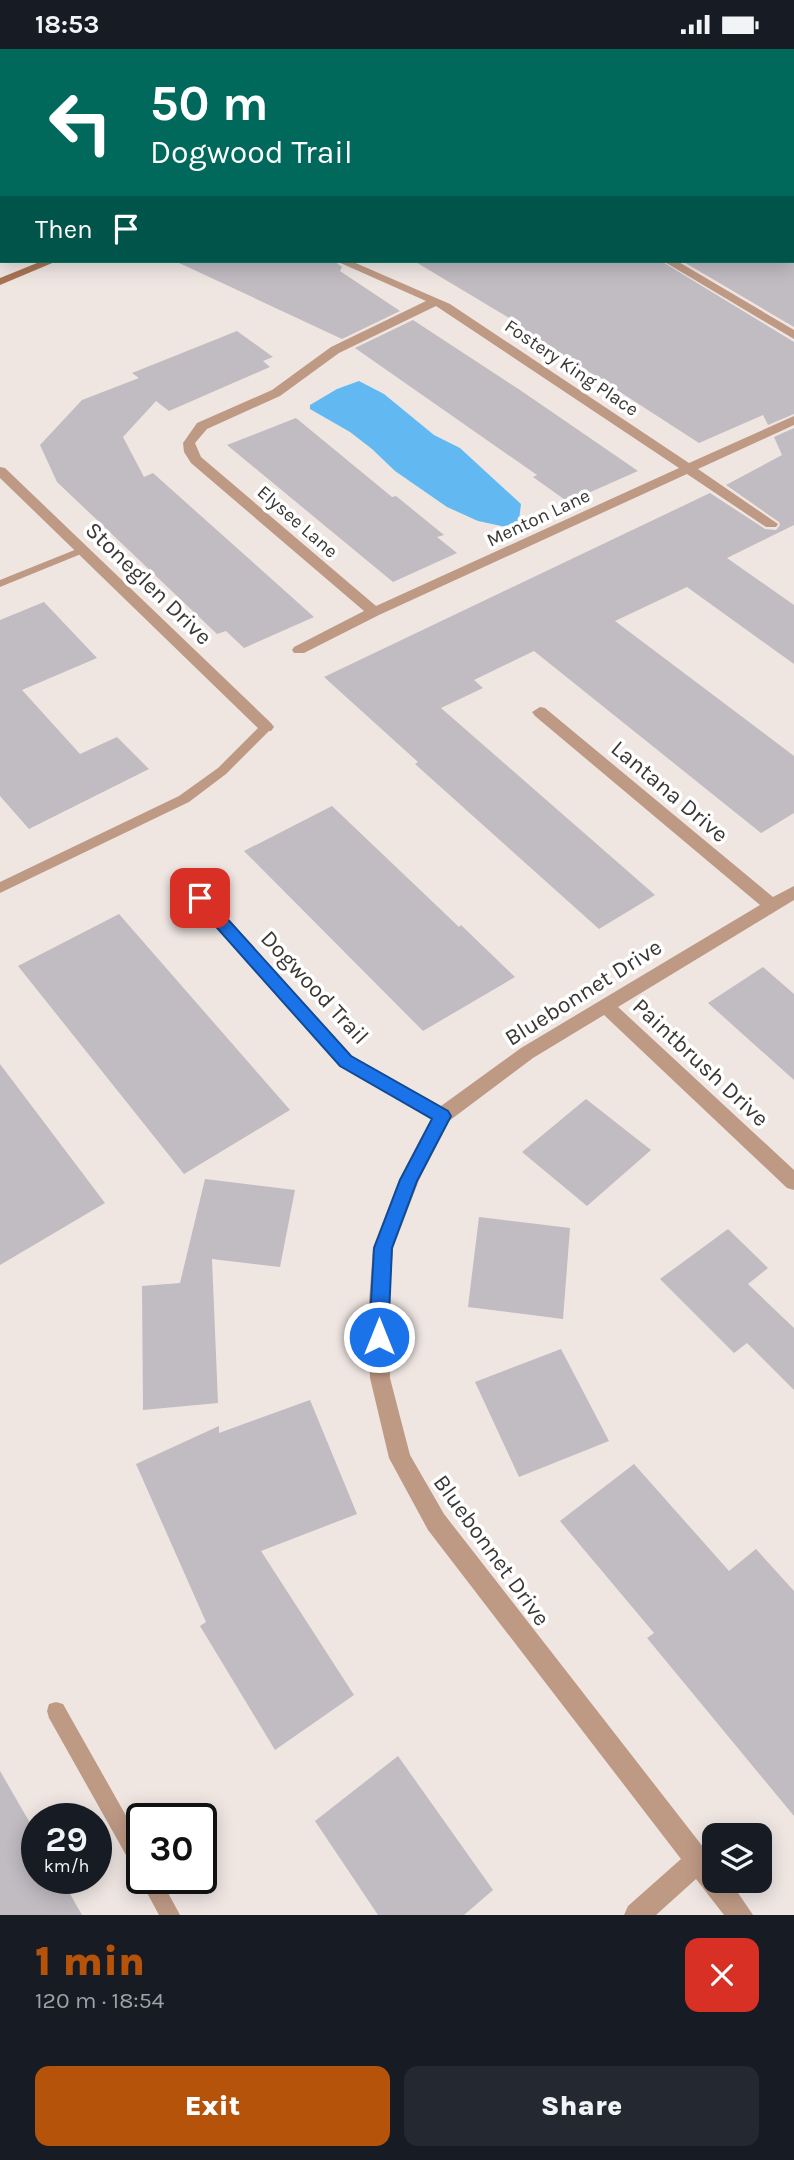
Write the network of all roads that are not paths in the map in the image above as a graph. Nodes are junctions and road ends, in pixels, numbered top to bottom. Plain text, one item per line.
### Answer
1 (46, 263) edge
2 (347, 263) edge
3 (672, 263) edge
4 (0, 282) edge
5 (436, 301) junction
6 (794, 335) edge
7 (794, 421) edge
8 (689, 469) junction
9 (0, 471) edge
10 (771, 524) dead end
11 (82, 550) junction
12 (0, 584) edge
13 (374, 613) junction
14 (299, 650) dead end
15 (540, 712) dead end
16 (266, 727) joint
17 (3, 882) edge
18 (794, 892) edge
19 (200, 898) dead end
20 (771, 905) junction
21 (605, 1006) junction
22 (442, 1116) junction
23 (794, 1182) edge
24 (57, 1711) dead end
25 (126, 1835) edge
26 (697, 1861) junction
27 (158, 1894) edge
28 (170, 1915) edge
29 (637, 1915) edge
30 (740, 1915) edge

1 - 4 main road
2 - 5 street, Fostery King Place
3 - 6 street
5 - 8 street, Fostery King Place
5 - 13 street, Elysee Lane
7 - 8 street, Menton Lane
8 - 10 street, Fostery King Place
8 - 13 street, Menton Lane
9 - 11 street, Stoneglen Drive
11 - 12 lane
11 - 16 street, Stoneglen Drive
13 - 14 street, Menton Lane
15 - 20 street, Lantana Drive
16 - 17 lane
18 - 20 street, Bluebonnet Drive
19 - 22 street, Dogwood Trail
20 - 21 street, Bluebonnet Drive
21 - 22 street, Bluebonnet Drive
21 - 23 street, Paintbrush Drive
22 - 26 street, Bluebonnet Drive
24 - 25 lane
26 - 29 street
26 - 30 street, Bluebonnet Drive
27 - 28 lane

